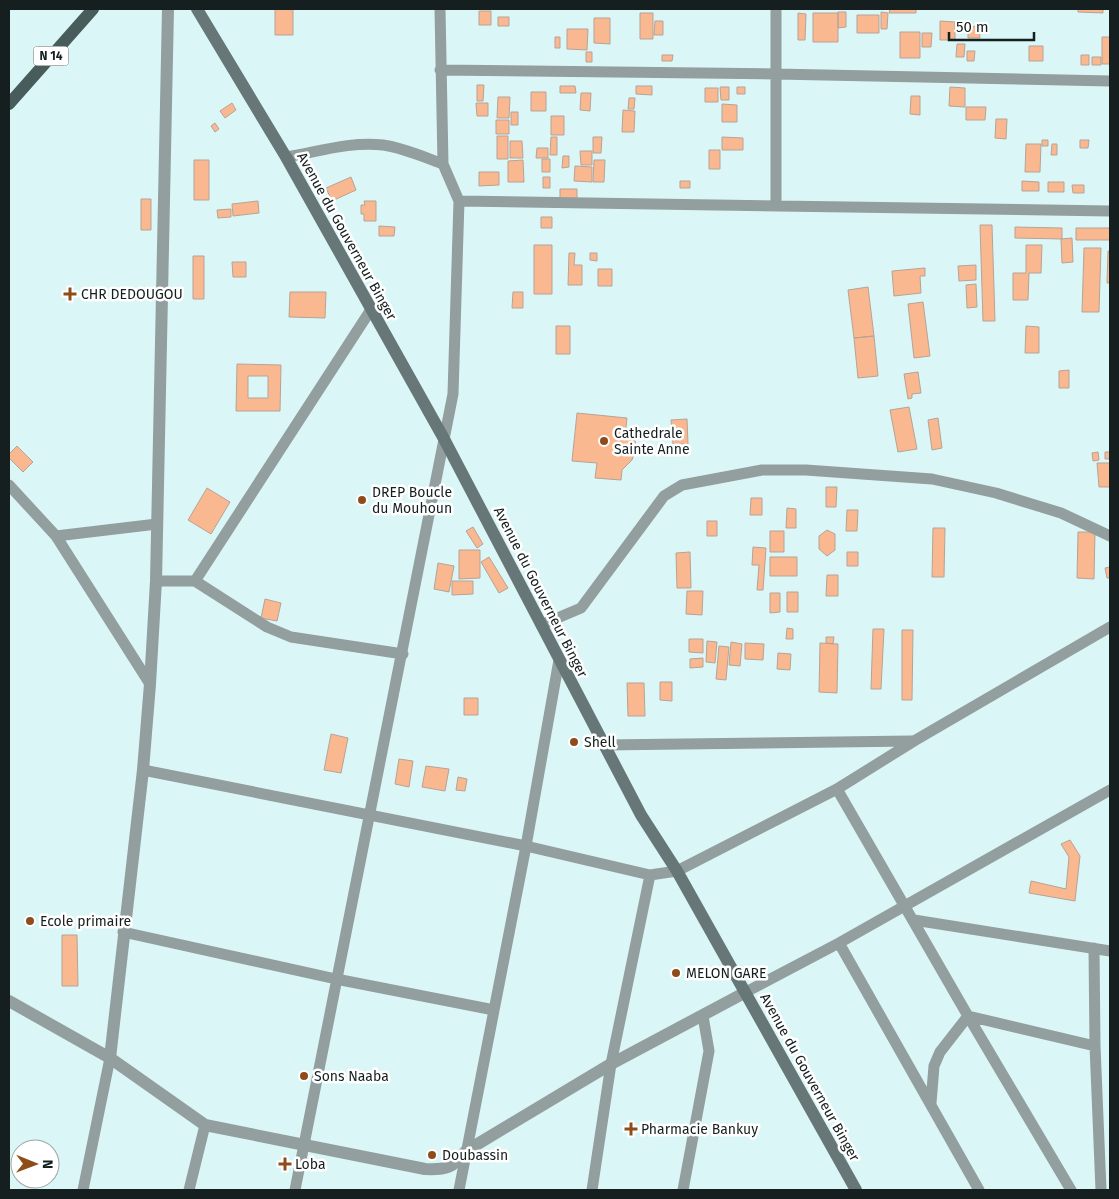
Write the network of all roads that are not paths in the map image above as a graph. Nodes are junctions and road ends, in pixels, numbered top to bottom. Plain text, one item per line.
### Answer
1 (93, 9) edge
2 (168, 9) edge
3 (197, 9) edge
4 (440, 9) edge
5 (776, 9) edge
6 (440, 70) junction
7 (776, 74) junction
8 (1110, 81) edge
9 (9, 104) edge
10 (286, 157) junction
11 (443, 164) junction
12 (459, 201) junction
13 (776, 206) junction
14 (1110, 211) edge
15 (370, 311) junction
16 (443, 437) junction
17 (9, 485) edge
18 (157, 524) junction
19 (56, 536) junction
20 (1110, 536) edge
21 (195, 580) junction
22 (156, 581) junction
23 (541, 626) junction
24 (1110, 627) edge
25 (403, 654) junction
26 (559, 660) junction
27 (150, 684) junction
28 (914, 741) junction
29 (603, 745) junction
30 (143, 770) junction
31 (837, 789) junction
32 (1110, 790) edge
33 (370, 814) junction
34 (526, 846) junction
35 (677, 871) junction
36 (650, 875) junction
37 (905, 906) junction
38 (914, 920) junction
39 (124, 932) junction
40 (839, 943) junction
41 (1094, 948) junction
42 (1110, 951) edge
43 (336, 979) junction
44 (746, 992) junction
45 (9, 1002) edge
46 (494, 1010) junction
47 (704, 1016) junction
48 (968, 1016) junction
49 (1095, 1046) junction
50 (110, 1058) junction
51 (611, 1064) junction
52 (931, 1104) junction
53 (204, 1125) junction
54 (305, 1146) junction
55 (466, 1151) junction
56 (83, 1190) edge
57 (188, 1190) edge
58 (295, 1190) edge
59 (459, 1190) edge
60 (592, 1190) edge
61 (683, 1190) edge
62 (856, 1190) edge
63 (979, 1190) edge
64 (1071, 1190) edge
65 (1101, 1190) edge

1 - 9 main road, N 14
2 - 18 street
3 - 10 main road, Avenue du Gouverneur Binger
4 - 6 street
5 - 7 street
6 - 7 street
6 - 11 street
7 - 8 street
7 - 13 street
10 - 11 street
10 - 15 main road, Avenue du Gouverneur Binger
11 - 12 street
12 - 13 street
12 - 16 street
13 - 14 street
15 - 16 main road, Avenue du Gouverneur Binger
15 - 21 street
16 - 23 main road, Avenue du Gouverneur Binger
16 - 25 street
17 - 19 street
18 - 19 street
18 - 22 street
19 - 27 street
20 - 23 street
21 - 22 street
21 - 25 street
22 - 27 street
23 - 26 main road, Avenue du Gouverneur Binger
24 - 28 street
25 - 33 street
26 - 29 main road, Avenue du Gouverneur Binger
26 - 34 street
27 - 30 street
28 - 29 street
28 - 31 street
29 - 35 main road, Avenue du Gouverneur Binger
30 - 33 street
30 - 39 street
31 - 35 street
31 - 37 street
32 - 37 street
33 - 34 street
33 - 43 street
34 - 36 street
34 - 46 street
35 - 36 street
35 - 44 main road, Avenue du Gouverneur Binger
36 - 51 street
37 - 38 street
37 - 40 street
38 - 41 street
38 - 48 street
39 - 43 street
39 - 50 street
40 - 44 street
40 - 52 street
41 - 42 street
41 - 49 street
43 - 46 street
43 - 54 street
44 - 47 street
44 - 62 main road, Avenue du Gouverneur Binger
45 - 50 street
46 - 55 street
47 - 51 street
47 - 61 street
48 - 49 street
48 - 52 street
48 - 64 street
49 - 65 street
50 - 53 street
50 - 56 street
51 - 55 street
51 - 60 street
52 - 63 street
53 - 54 street
53 - 57 street
54 - 55 street
54 - 58 street
55 - 59 street

